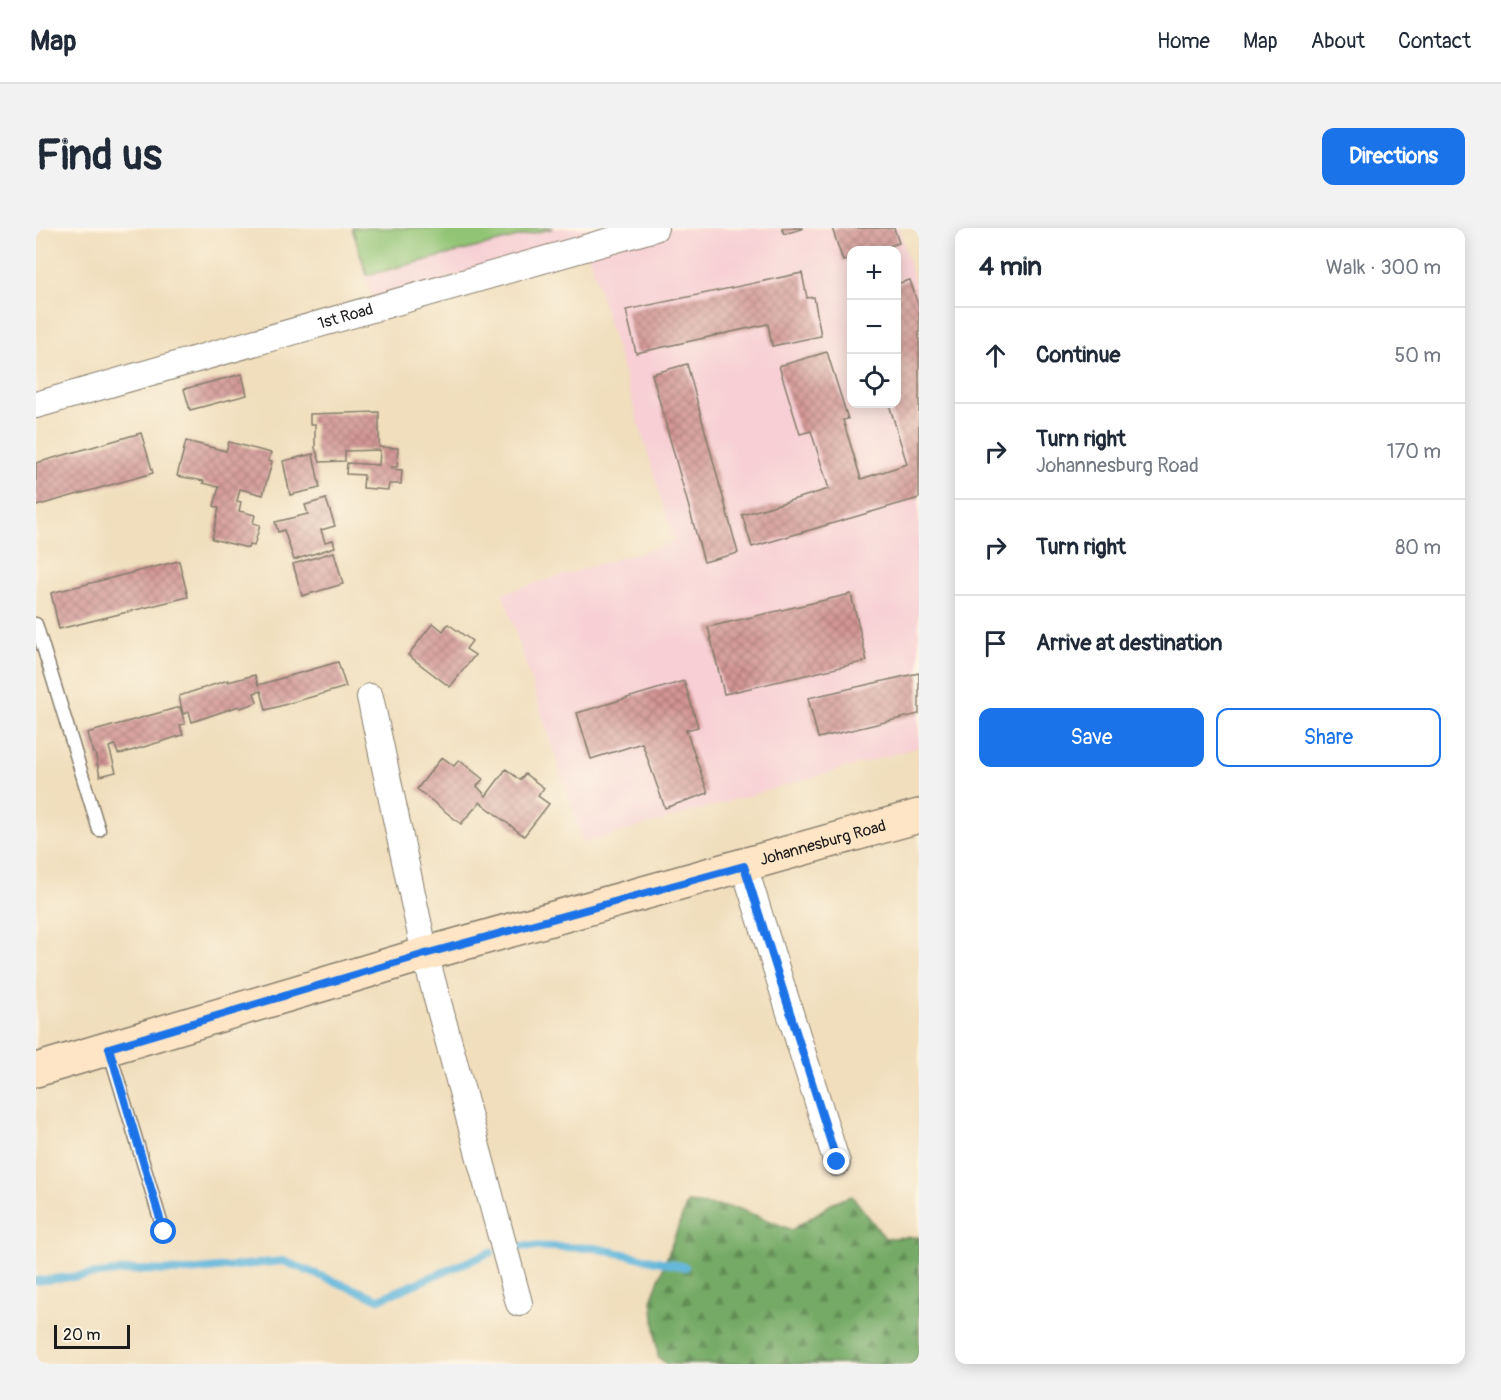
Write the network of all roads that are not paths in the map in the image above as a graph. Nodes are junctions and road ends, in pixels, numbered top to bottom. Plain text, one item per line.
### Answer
1 (656, 228) edge
2 (36, 405) edge
3 (36, 624) edge
4 (370, 697) dead end
5 (919, 816) edge
6 (99, 830) dead end
7 (744, 866) junction
8 (425, 954) junction
9 (109, 1048) junction
10 (36, 1070) edge
11 (837, 1162) dead end
12 (164, 1232) dead end
13 (519, 1303) dead end

1 - 2 street, 1st Road
3 - 6 lane
4 - 8 street
5 - 7 main road, Johannesburg Road
7 - 8 main road, Johannesburg Road
7 - 11 street
8 - 9 main road, Johannesburg Road
8 - 13 street
9 - 10 main road, Johannesburg Road
9 - 12 lane

